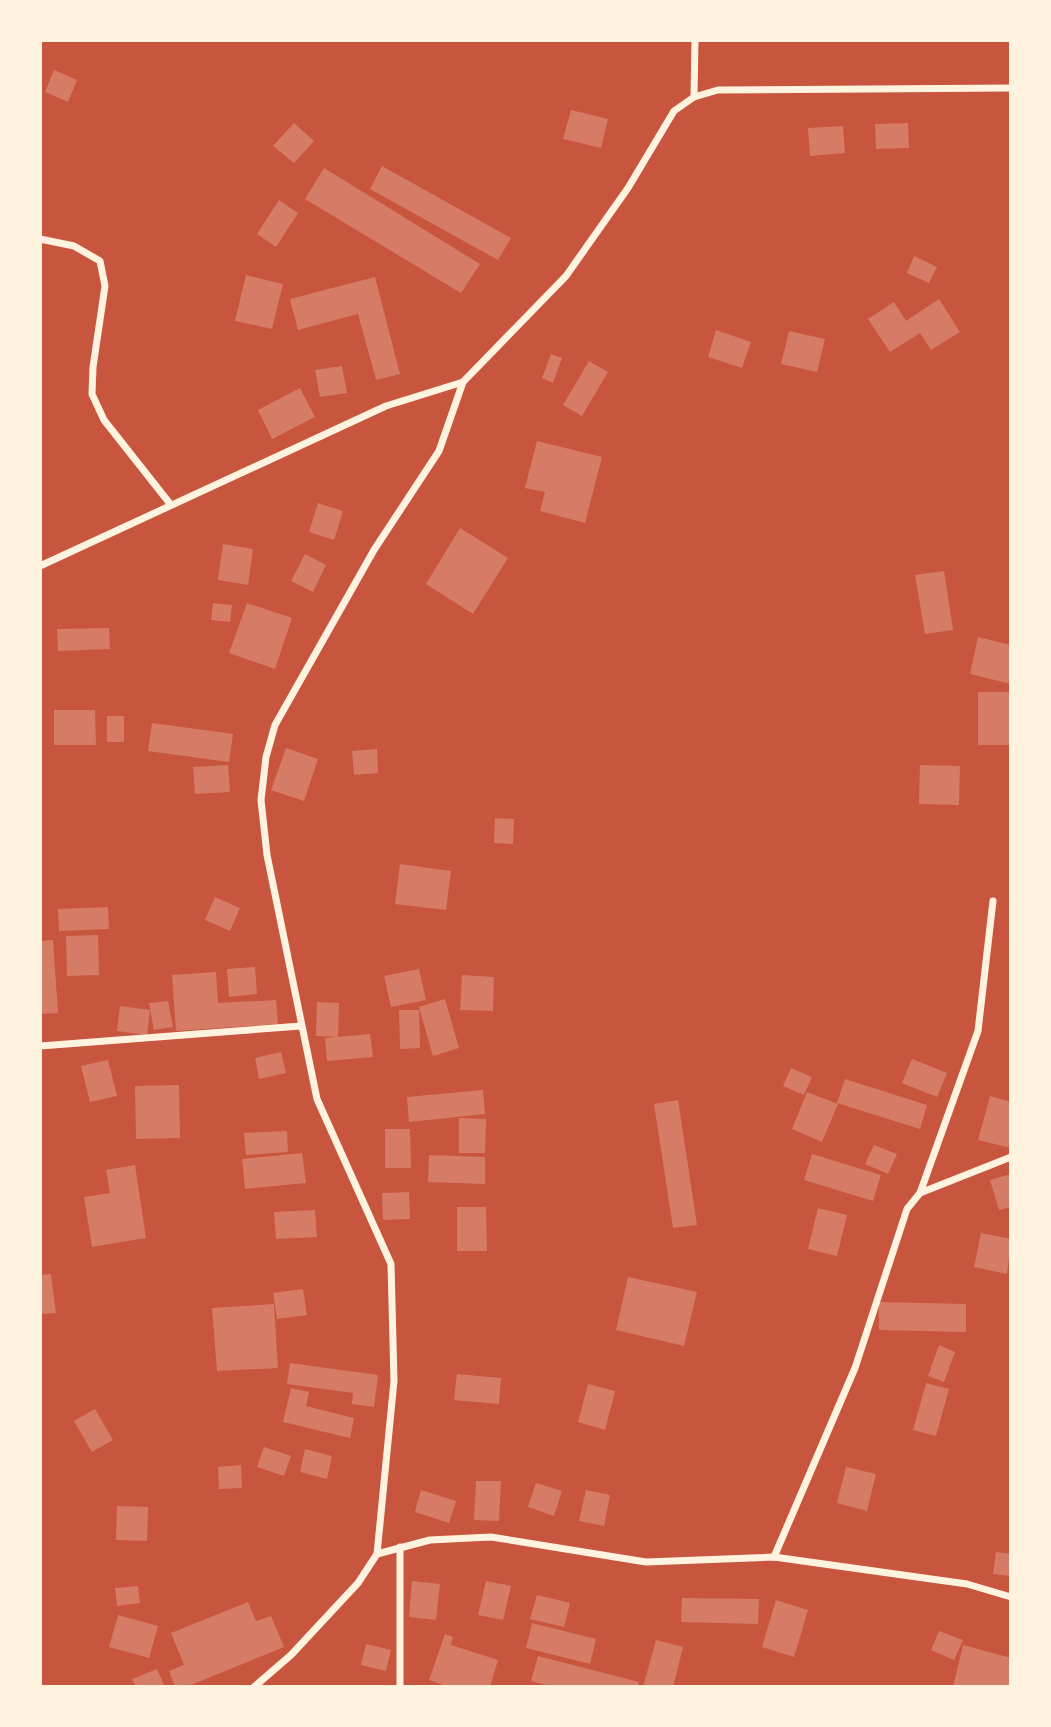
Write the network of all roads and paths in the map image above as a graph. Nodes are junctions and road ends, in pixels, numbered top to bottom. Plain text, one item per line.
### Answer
1 (695, 40) edge
2 (1011, 88) edge
3 (694, 97) junction
4 (40, 239) edge
5 (463, 382) junction
6 (171, 505) junction
7 (41, 565) edge
8 (993, 901) dead end
9 (301, 1026) junction
10 (40, 1046) edge
11 (1011, 1157) edge
12 (920, 1193) junction
13 (400, 1548) junction
14 (377, 1554) junction
15 (775, 1557) junction
16 (1011, 1597) edge
17 (254, 1687) edge
18 (400, 1687) edge

1 - 3 street
2 - 3 street
3 - 5 street
4 - 6 street
5 - 6 street
5 - 9 street
6 - 7 street
8 - 12 street
9 - 10 street
9 - 14 street
11 - 12 street
12 - 15 street
13 - 14 street
13 - 15 street
13 - 18 street
14 - 17 street
15 - 16 street

